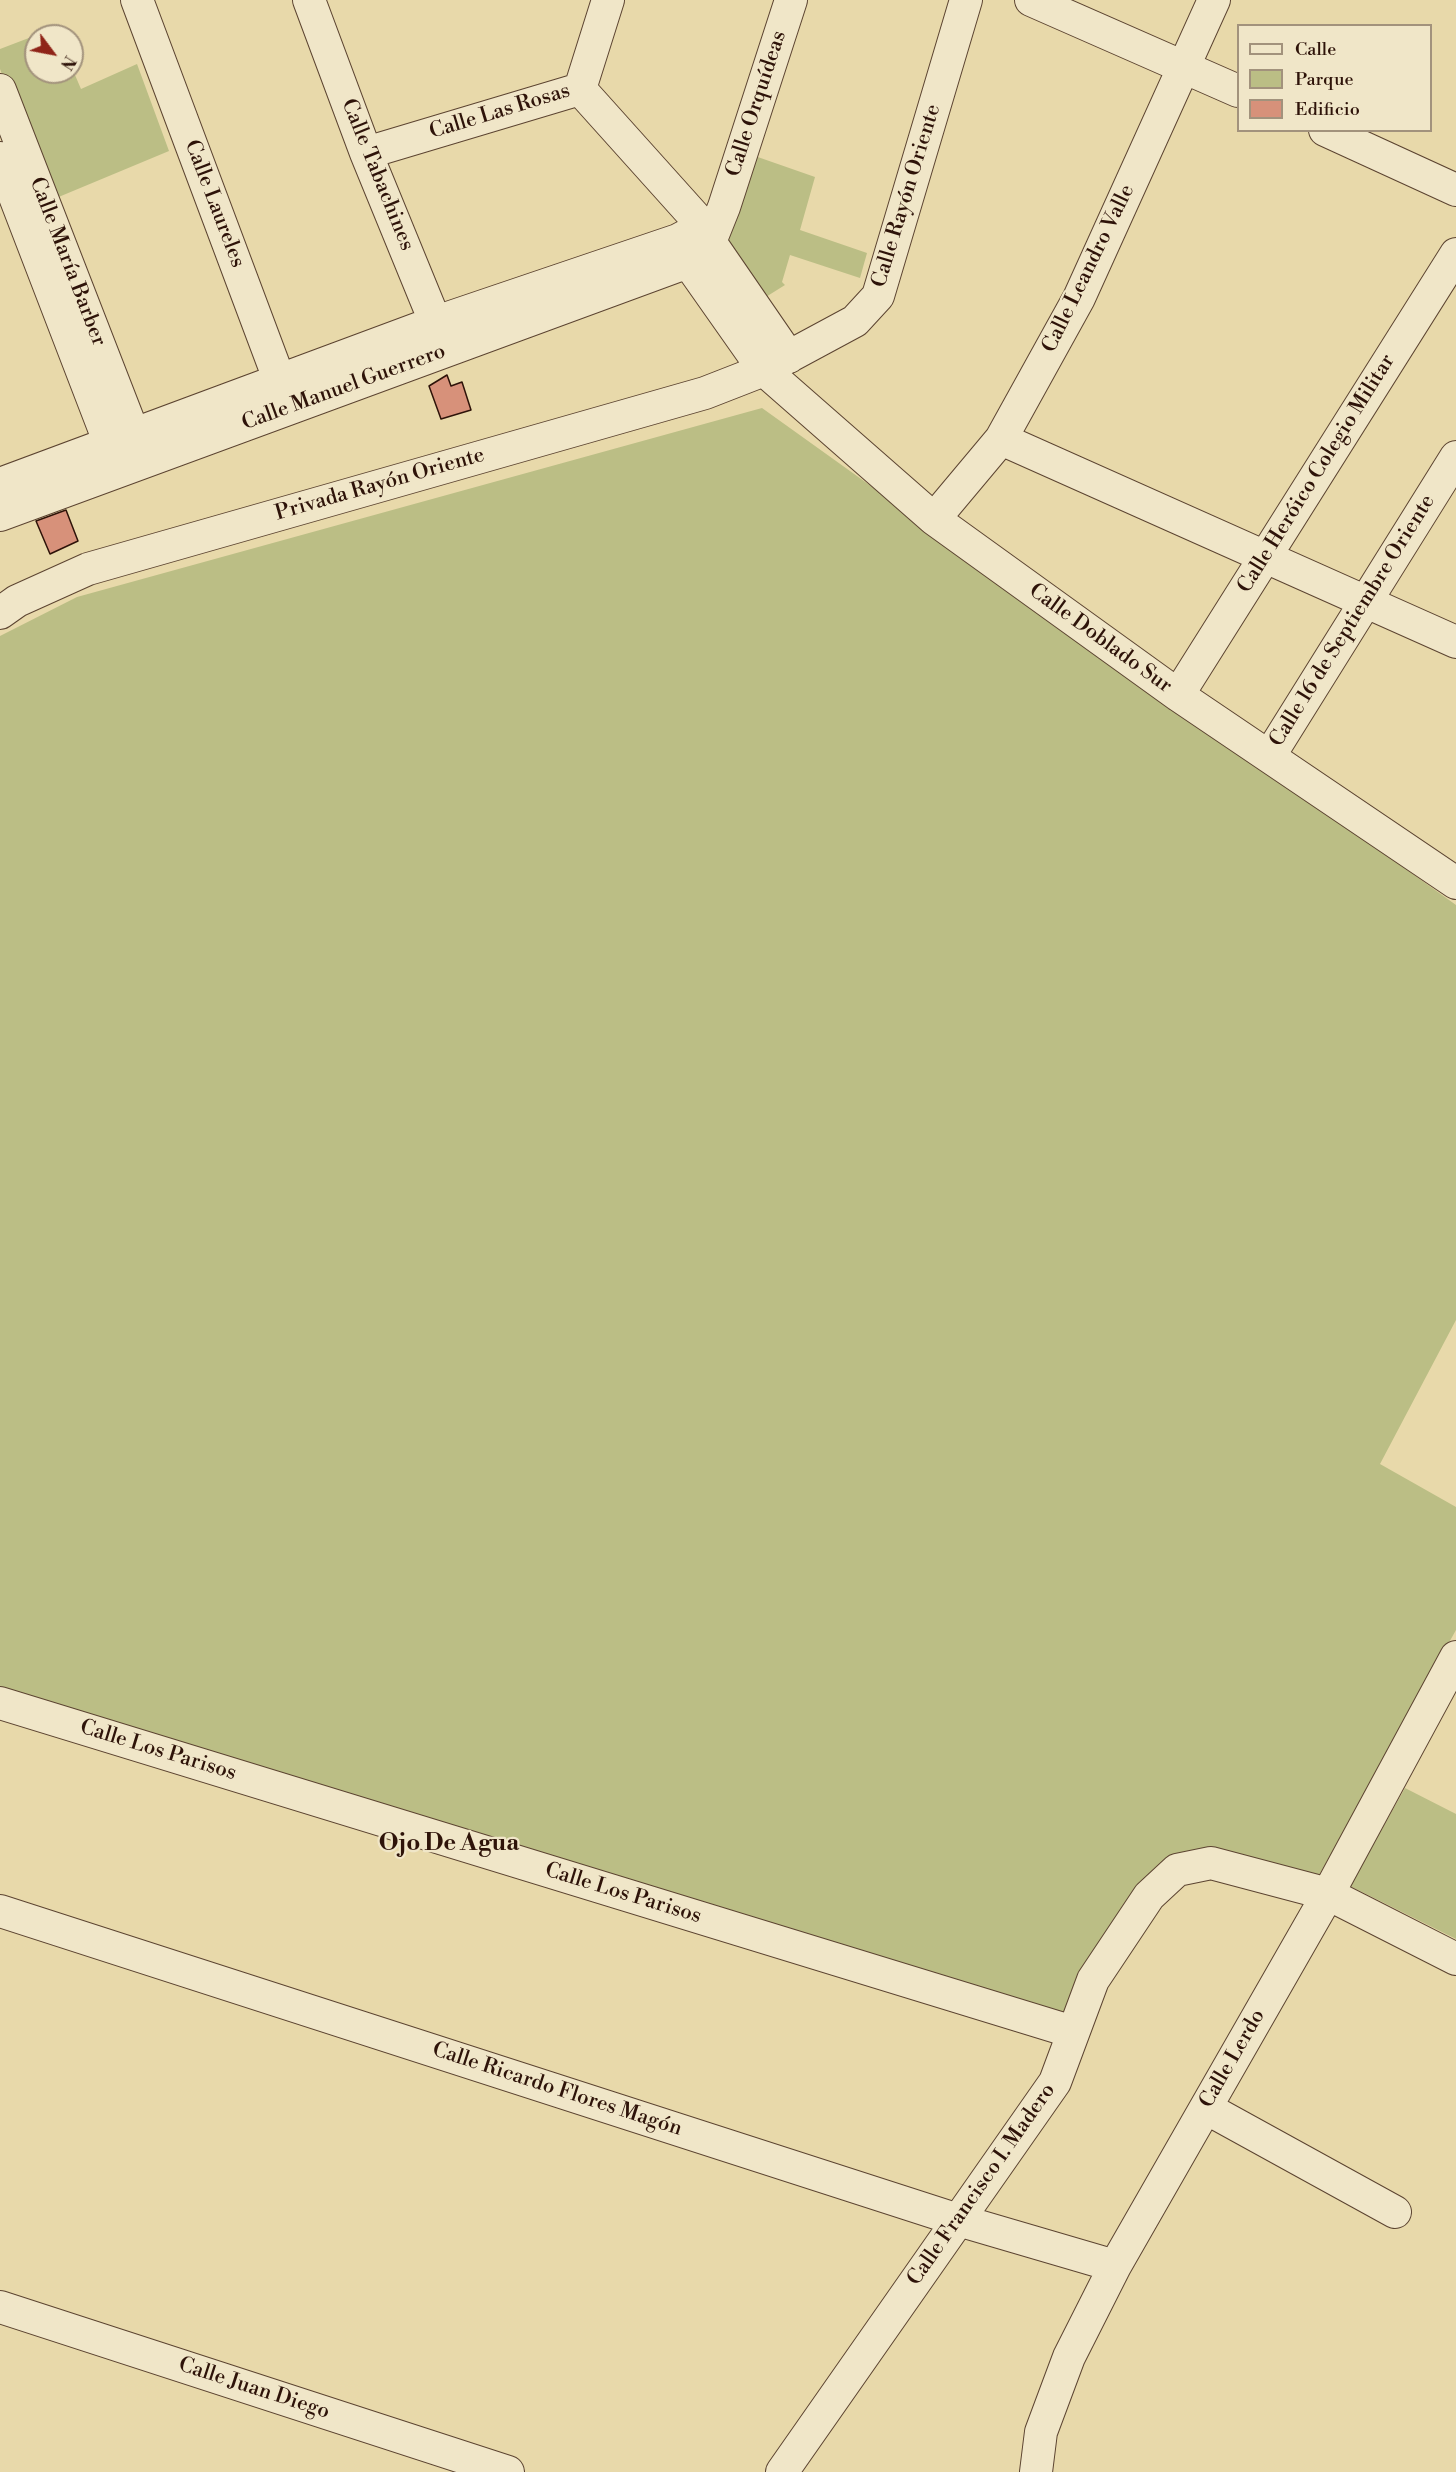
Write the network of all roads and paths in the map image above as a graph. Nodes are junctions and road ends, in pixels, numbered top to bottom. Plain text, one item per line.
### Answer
1 (137, 0) edge
2 (309, 0) edge
3 (608, 0) edge
4 (790, 0) edge
5 (966, 0) edge
6 (1031, 0) edge
7 (1215, 0) edge
8 (1185, 67) junction
9 (580, 89) junction
10 (0, 90) edge
11 (1237, 90) edge
12 (1329, 132) edge
13 (366, 153) junction
14 (0, 158) edge
15 (1456, 190) edge
16 (701, 236) junction
17 (1456, 254) edge
18 (441, 336) junction
19 (777, 363) junction
20 (279, 379) junction
21 (286, 410) junction
22 (1001, 439) junction
23 (122, 440) junction
24 (1456, 456) edge
25 (0, 484) edge
26 (0, 515) edge
27 (934, 519) junction
28 (1264, 557) junction
29 (1365, 602) junction
30 (0, 613) edge
31 (1456, 642) edge
32 (1178, 695) junction
33 (1270, 755) junction
34 (1456, 883) edge
35 (1456, 1657) edge
36 (0, 1703) edge
37 (1328, 1894) junction
38 (0, 1911) edge
39 (1456, 1959) edge
40 (1073, 2032) junction
41 (1206, 2108) junction
42 (1395, 2212) dead end
43 (958, 2220) junction
44 (1115, 2266) junction
45 (0, 2307) edge
46 (508, 2472) edge
47 (782, 2472) edge
48 (1036, 2472) edge

1 - 20 street, Calle Laureles
2 - 13 street, Calle Tabachines
3 - 9 street, Calle Las Rosas
4 - 16 street, Calle Orquídeas
5 - 19 street, Calle Rayón Oriente
6 - 8 street
7 - 8 street, Calle Leandro Valle
8 - 11 street
8 - 22 street, Calle Leandro Valle
9 - 13 street, Calle Las Rosas
9 - 16 street
10 - 23 street, Calle María Barber
12 - 15 street
13 - 18 street, Calle Tabachines
14 - 23 street, Calle María Barber
16 - 18 street, Calle Manuel Guerrero
16 - 19 street
17 - 28 street, Calle Heróico Colegio Militar
18 - 20 street, Calle Manuel Guerrero
18 - 21 street, Calle Manuel Guerrero
19 - 27 street, Calle Doblado Sur
19 - 30 street, Privada Rayón Oriente
20 - 21 street, Calle Laureles
20 - 23 street, Calle Manuel Guerrero
21 - 26 street, Calle Manuel Guerrero
22 - 27 street, Calle Leandro Valle
22 - 28 street
23 - 25 street, Calle Manuel Guerrero
24 - 29 street, Calle 16 de Septiembre Oriente
27 - 32 street, Calle Doblado Sur
28 - 29 street
28 - 32 street, Calle Heróico Colegio Militar
29 - 31 street
29 - 33 street, Calle 16 de Septiembre Oriente
32 - 33 street, Calle Doblado Sur
33 - 34 street, Calle Doblado Sur
35 - 37 street, Calle Lerdo
36 - 40 street, Calle Los Parisos
37 - 39 street, Calle Francisco I. Madero
37 - 40 street, Calle Francisco I. Madero
37 - 41 street, Calle Lerdo
38 - 43 street, Calle Ricardo Flores Magón
40 - 43 street, Calle Francisco I. Madero
41 - 42 street
41 - 44 street, Calle Lerdo
43 - 44 street, Calle Ricardo Flores Magón
43 - 47 street, Calle Francisco I. Madero
44 - 48 street, Calle Lerdo
45 - 46 street, Calle Juan Diego

